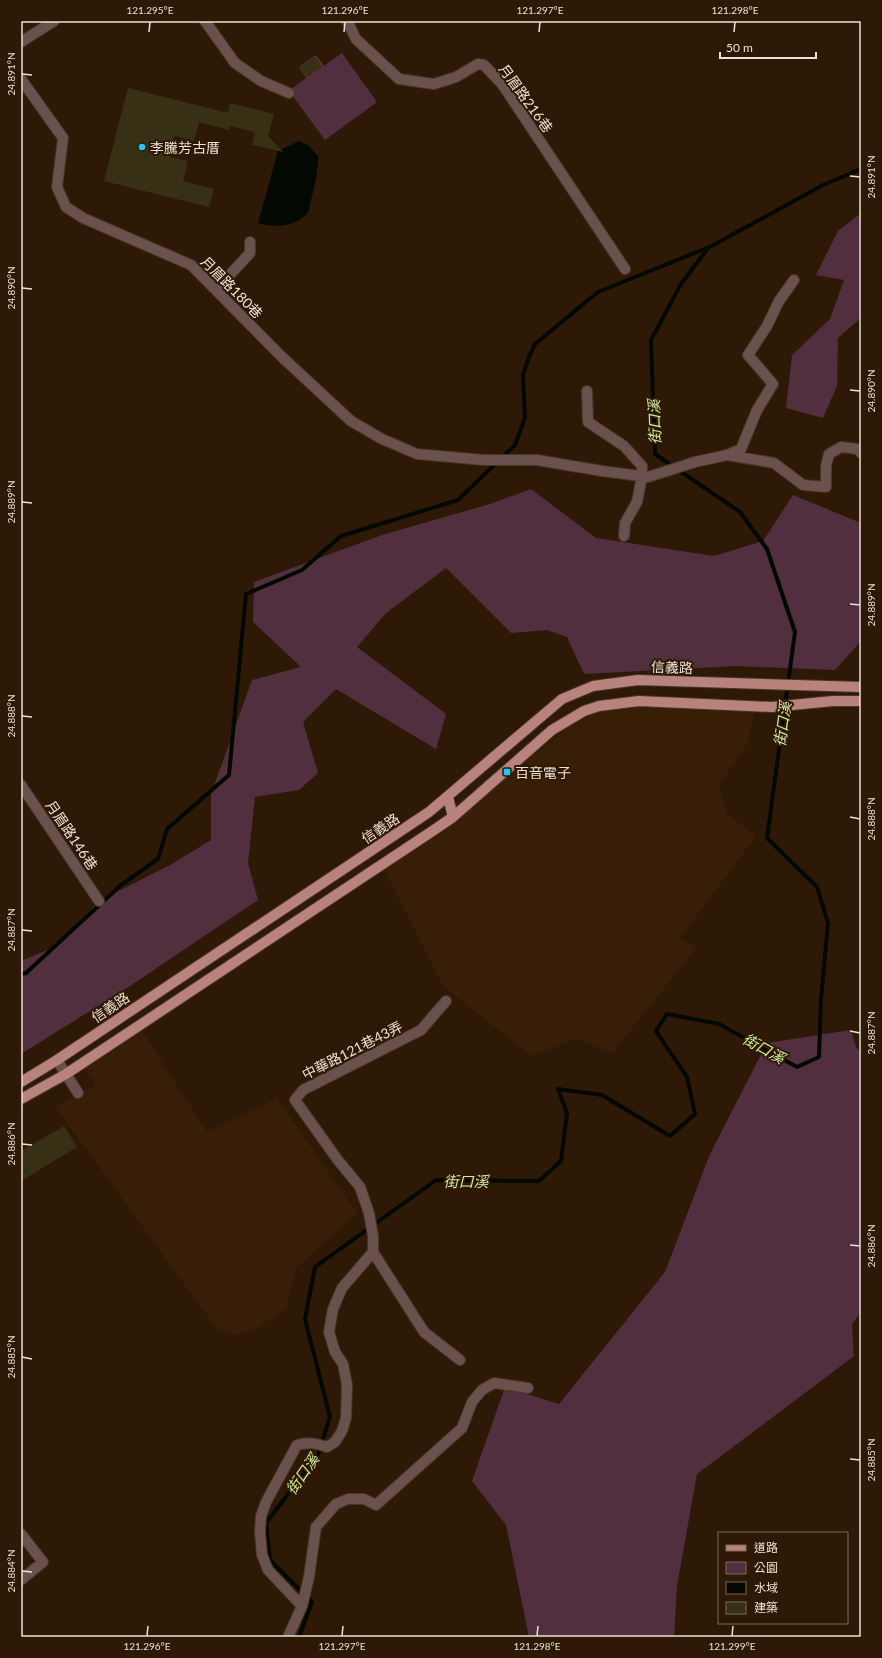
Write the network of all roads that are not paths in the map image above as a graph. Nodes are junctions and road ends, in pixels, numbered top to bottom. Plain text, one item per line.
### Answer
1 (54, 21) edge
2 (205, 21) edge
3 (348, 21) edge
4 (21, 42) edge
5 (21, 79) edge
6 (289, 93) dead end
7 (250, 242) dead end
8 (625, 269) dead end
9 (794, 280) dead end
10 (216, 290) junction
11 (587, 391) dead end
12 (861, 453) edge
13 (727, 455) junction
14 (642, 476) junction
15 (624, 536) dead end
16 (861, 687) edge
17 (861, 701) edge
18 (21, 785) edge
19 (448, 797) junction
20 (453, 817) junction
21 (99, 902) dead end
22 (446, 1001) dead end
23 (57, 1060) junction
24 (66, 1074) junction
25 (21, 1082) edge
26 (78, 1093) dead end
27 (21, 1099) edge
28 (373, 1252) junction
29 (460, 1360) dead end
30 (528, 1388) dead end
31 (21, 1534) edge
32 (21, 1580) edge
33 (302, 1606) junction
34 (288, 1637) edge

1 - 4 street
2 - 6 street
3 - 8 street, 月眉路216巷
5 - 10 street, 月眉路180巷
7 - 10 street
9 - 13 street
10 - 14 street, 月眉路180巷
11 - 14 street
12 - 13 street
13 - 14 street, 月眉路180巷
14 - 15 street
16 - 19 main road, 信義路
17 - 20 main road
18 - 21 street, 月眉路146巷
19 - 20 main road
19 - 23 main road, 信義路
20 - 24 main road
22 - 28 street, 中華路121巷43弄
23 - 24 street
23 - 25 main road, 信義路
24 - 26 street
24 - 27 main road
28 - 29 street
28 - 33 street
30 - 33 street
31 - 32 street
33 - 34 street

